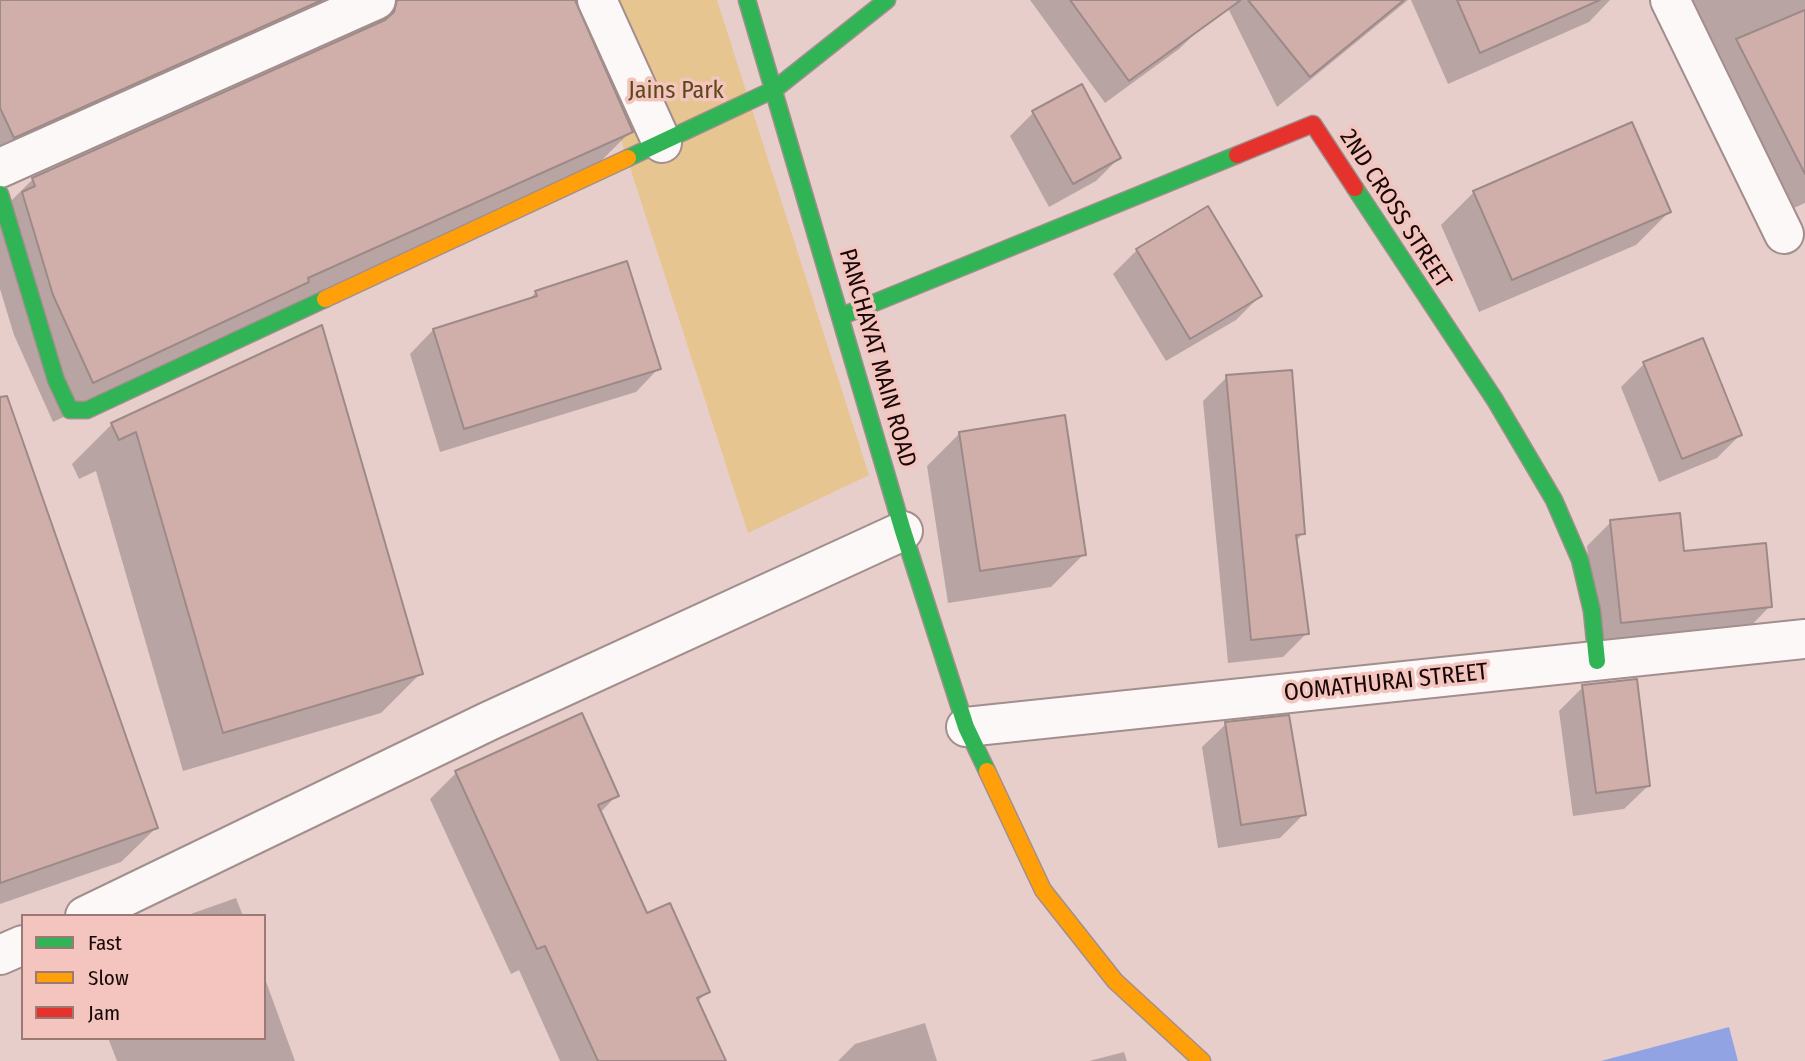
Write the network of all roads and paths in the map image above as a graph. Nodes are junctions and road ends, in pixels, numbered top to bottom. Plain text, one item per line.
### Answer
1 (376, 0) edge
2 (597, 0) edge
3 (747, 0) edge
4 (887, 0) edge
5 (1670, 0) edge
6 (775, 89) junction
7 (662, 143) junction
8 (0, 167) edge
9 (0, 194) edge
10 (1784, 234) dead end
11 (842, 316) junction
12 (903, 531) junction
13 (1805, 639) edge
14 (1597, 661) junction
15 (967, 727) junction
16 (89, 914) edge
17 (21, 946) edge
18 (0, 955) edge
19 (1202, 1061) edge

1 - 8 street
2 - 7 street
3 - 6 street, PANCHAYAT MAIN ROAD
4 - 6 street
5 - 10 street
6 - 7 street
6 - 11 street, PANCHAYAT MAIN ROAD
7 - 9 street
11 - 12 street, PANCHAYAT MAIN ROAD
11 - 14 street, 2ND CROSS STREET
12 - 15 street, PANCHAYAT MAIN ROAD
12 - 16 street
13 - 14 street, OOMATHURAI STREET
14 - 15 street, OOMATHURAI STREET
15 - 19 street, PANCHAYAT MAIN ROAD
17 - 18 street

